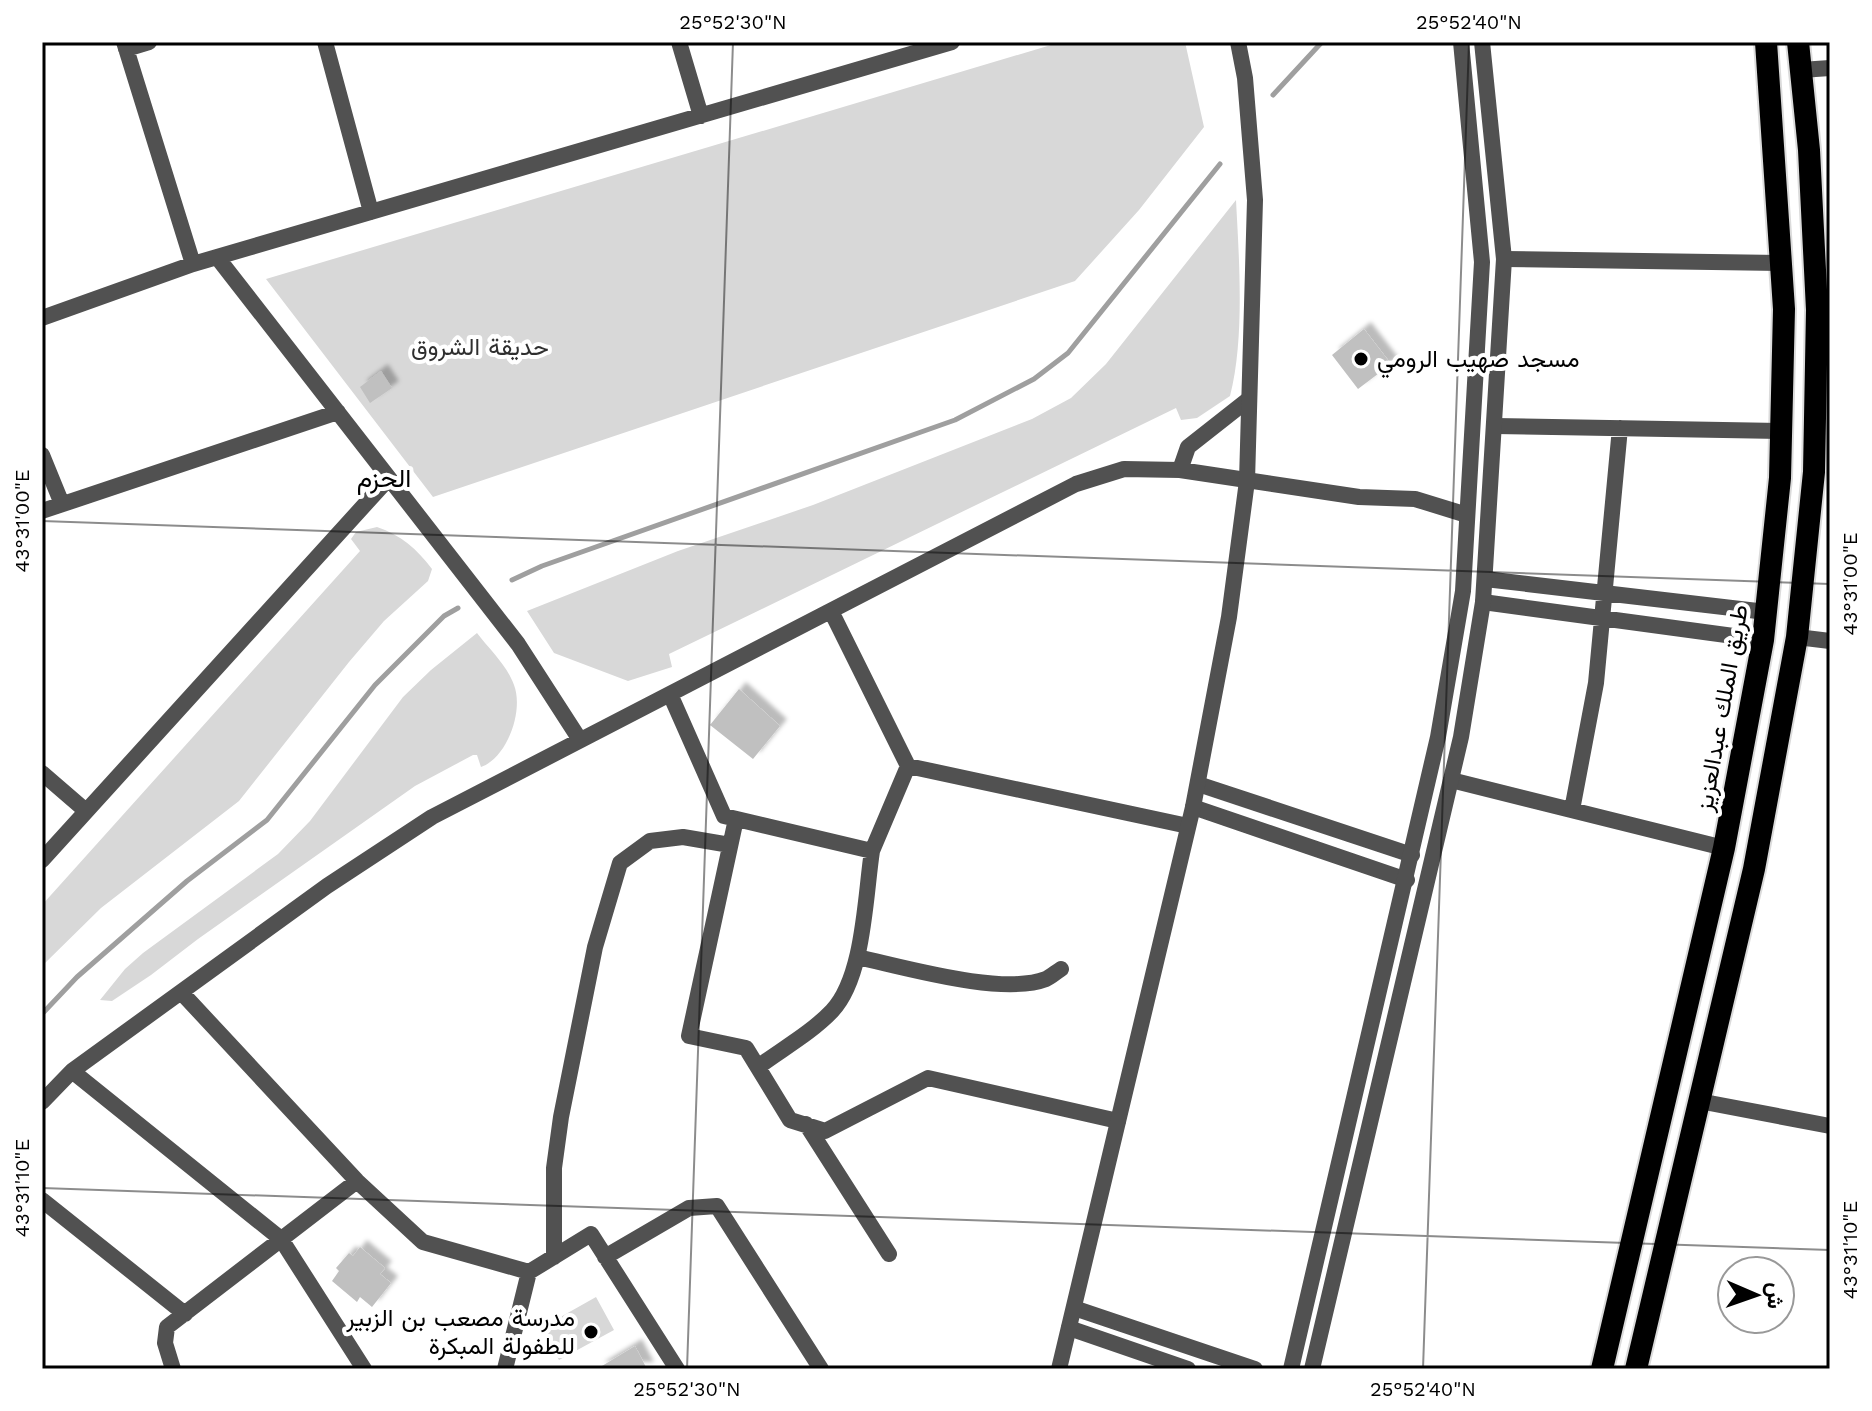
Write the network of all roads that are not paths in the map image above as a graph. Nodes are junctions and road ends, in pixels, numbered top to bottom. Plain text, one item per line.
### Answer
1 (149, 42) edge
2 (325, 42) edge
3 (679, 42) edge
4 (952, 42) edge
5 (1238, 42) edge
6 (1461, 42) edge
7 (1482, 42) edge
8 (1766, 42) edge
9 (1798, 42) edge
10 (125, 45) edge
11 (1830, 68) edge
12 (1801, 70) junction
13 (701, 116) junction
14 (371, 212) junction
15 (217, 257) junction
16 (1504, 259) junction
17 (1782, 263) junction
18 (193, 264) junction
19 (42, 318) edge
20 (1249, 399) junction
21 (338, 412) junction
22 (1495, 426) junction
23 (1620, 428) junction
24 (1782, 431) junction
25 (42, 455) edge
26 (1180, 470) junction
27 (389, 478) junction
28 (1247, 481) junction
29 (62, 504) junction
30 (42, 511) edge
31 (1467, 515) junction
32 (1485, 579) junction
33 (1604, 593) junction
34 (1483, 602) junction
35 (831, 611) junction
36 (1766, 612) junction
37 (1602, 618) junction
38 (1797, 637) junction
39 (1763, 640) junction
40 (1830, 641) edge
41 (670, 694) junction
42 (580, 740) junction
43 (908, 766) junction
44 (42, 773) edge
45 (1451, 780) junction
46 (1198, 784) junction
47 (1193, 807) junction
48 (1572, 810) junction
49 (86, 811) junction
50 (736, 819) junction
51 (1188, 826) junction
52 (730, 845) junction
53 (1724, 848) junction
54 (872, 851) junction
55 (1412, 855) junction
56 (42, 860) edge
57 (1407, 880) junction
58 (857, 957) junction
59 (1061, 969) dead end
60 (181, 992) junction
61 (758, 1067) junction
62 (72, 1071) junction
63 (1699, 1101) junction
64 (42, 1102) edge
65 (1118, 1121) junction
66 (806, 1124) junction
67 (1830, 1126) edge
68 (357, 1181) junction
69 (42, 1200) edge
70 (281, 1239) junction
71 (889, 1254) dead end
72 (554, 1257) junction
73 (605, 1257) junction
74 (529, 1272) junction
75 (1074, 1308) junction
76 (185, 1314) junction
77 (1069, 1328) junction
78 (173, 1369) edge
79 (364, 1369) edge
80 (505, 1369) edge
81 (677, 1369) edge
82 (821, 1369) edge
83 (1059, 1369) edge
84 (1188, 1369) edge
85 (1255, 1369) edge
86 (1291, 1369) edge
87 (1312, 1369) edge
88 (1602, 1369) edge
89 (1636, 1369) edge

1 - 10 street
2 - 14 street
3 - 13 street
4 - 13 street
5 - 20 street
6 - 31 street
7 - 16 street
8 - 17 highway, طريق الملك عبدالعزيز
9 - 12 highway
10 - 18 street
11 - 12 street
12 - 38 highway
13 - 14 street
14 - 15 street
15 - 18 street
15 - 21 street
16 - 17 street
16 - 22 street
17 - 24 highway, طريق الملك عبدالعزيز
18 - 19 street
20 - 26 street
20 - 28 street
21 - 27 street
21 - 29 street
22 - 23 street
22 - 32 street
23 - 24 street
23 - 33 street
24 - 36 highway, طريق الملك عبدالعزيز
25 - 29 street
26 - 28 street
26 - 35 street
27 - 42 street
27 - 49 street
28 - 31 street
28 - 46 street
29 - 30 street
31 - 55 street
32 - 33 street
32 - 34 street
33 - 36 street
33 - 37 street
34 - 37 street
34 - 45 street
35 - 41 street
35 - 43 street
36 - 39 highway, طريق الملك عبدالعزيز
37 - 39 street
37 - 48 street
38 - 40 street
38 - 63 highway
39 - 53 highway, طريق الملك عبدالعزيز
41 - 42 street
41 - 50 street
42 - 60 street
43 - 51 street
43 - 54 street
44 - 49 street
45 - 48 street
45 - 87 street
46 - 47 street
46 - 55 street
47 - 51 street
47 - 57 street
48 - 53 street
49 - 56 street
50 - 52 street
50 - 54 street
51 - 65 street
52 - 61 street
52 - 72 street
53 - 88 highway, طريق الملك عبدالعزيز
54 - 58 street
55 - 57 street
57 - 86 street
58 - 59 street
58 - 61 street
60 - 62 street
60 - 68 street
61 - 66 street
62 - 64 street
62 - 70 street
63 - 67 street
63 - 89 highway
65 - 66 street
65 - 75 street
66 - 71 street
68 - 70 street
68 - 74 street
69 - 76 street
70 - 76 street
70 - 79 street
72 - 73 street
72 - 74 street
73 - 81 street
73 - 82 street
74 - 80 street
75 - 77 street
75 - 85 street
76 - 78 street
77 - 83 street
77 - 84 street

